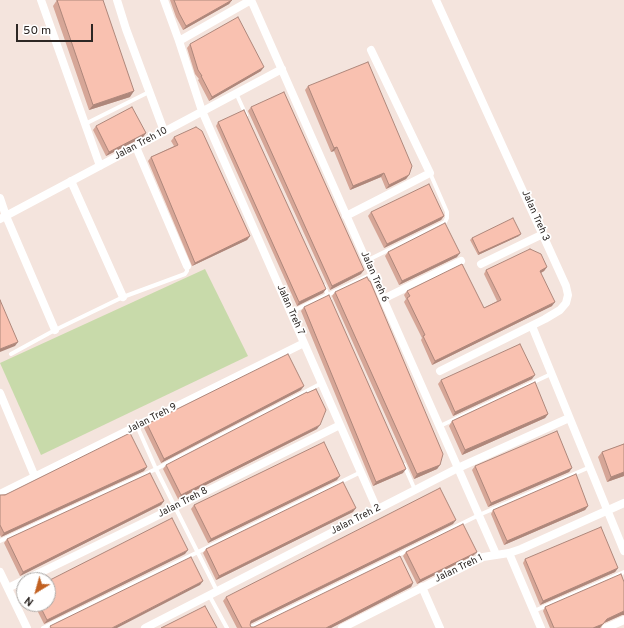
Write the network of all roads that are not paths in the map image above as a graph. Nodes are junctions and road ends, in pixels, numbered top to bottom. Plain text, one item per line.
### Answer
1 (41, 0) edge
2 (117, 0) edge
3 (164, 0) edge
4 (251, 0) edge
5 (436, 0) edge
6 (179, 41) junction
7 (371, 50) dead end
8 (282, 68) junction
9 (150, 92) junction
10 (236, 93) junction
11 (202, 111) junction
12 (249, 122) edge
13 (86, 124) junction
14 (164, 131) junction
15 (136, 146) junction
16 (100, 166) junction
17 (430, 173) junction
18 (71, 181) junction
19 (0, 198) edge
20 (346, 216) junction
21 (3, 218) edge
22 (543, 234) junction
23 (366, 261) junction
24 (461, 261) dead end
25 (481, 264) dead end
26 (187, 266) joint
27 (372, 274) junction
28 (321, 280) edge
29 (328, 295) junction
30 (123, 297) junction
31 (383, 299) junction
32 (331, 302) edge
33 (291, 312) junction
34 (532, 326) junction
35 (55, 330) junction
36 (304, 343) junction
37 (11, 354) dead end
38 (440, 371) dead end
39 (551, 374) junction
40 (322, 383) junction
41 (0, 393) edge
42 (569, 418) junction
43 (340, 425) junction
44 (137, 426) junction
45 (439, 426) junction
46 (402, 461) edge
47 (590, 467) junction
48 (458, 468) junction
49 (156, 469) junction
50 (361, 472) junction
51 (35, 477) junction
52 (415, 490) junction
53 (0, 494) edge
54 (624, 503) edge
55 (176, 506) junction
56 (377, 509) junction
57 (607, 510) junction
58 (479, 515) junction
59 (0, 541) edge
60 (624, 551) edge
61 (198, 552) junction
62 (509, 553) junction
63 (496, 554) junction
64 (399, 556) junction
65 (402, 562) edge
66 (0, 572) edge
67 (40, 572) edge
68 (624, 572) edge
69 (16, 584) edge
70 (417, 587) junction
71 (8, 588) junction
72 (217, 591) junction
73 (209, 595) junction
74 (534, 611) junction
75 (624, 620) edge
76 (27, 628) edge
77 (43, 628) edge
78 (144, 628) edge
79 (227, 628) edge
80 (250, 628) edge
81 (342, 628) edge
82 (440, 628) edge
83 (541, 628) edge
84 (606, 628) edge

1 - 13 street
2 - 9 street
3 - 6 street, Jalan Treh 7
4 - 6 street
4 - 8 street, Jalan Treh 6
5 - 22 street, Jalan Treh 3
6 - 11 street, Jalan Treh 7
7 - 17 street
8 - 10 street, Jalan Treh 10
8 - 20 street, Jalan Treh 6
9 - 13 lane
9 - 14 street
10 - 11 street, Jalan Treh 10
10 - 12 lane
11 - 14 street, Jalan Treh 10
11 - 33 street, Jalan Treh 7
13 - 16 street
14 - 15 street, Jalan Treh 10
15 - 16 street, Jalan Treh 10
15 - 26 street
16 - 18 street, Jalan Treh 10
17 - 20 street
17 - 23 lane
18 - 21 street, Jalan Treh 10
18 - 30 street
19 - 21 street
20 - 23 street, Jalan Treh 6
21 - 35 street
22 - 25 street
22 - 34 street, Jalan Treh 3
23 - 27 street, Jalan Treh 6
24 - 31 street
26 - 30 lane
27 - 29 lane
27 - 31 street, Jalan Treh 6
28 - 29 lane
29 - 32 lane
29 - 33 lane
30 - 35 lane
31 - 45 street, Jalan Treh 6
33 - 36 street, Jalan Treh 7
34 - 38 street, Jalan Treh 3
34 - 39 street
35 - 37 lane
36 - 40 street, Jalan Treh 7
36 - 44 street, Jalan Treh 9
39 - 42 street
39 - 45 lane
40 - 43 street, Jalan Treh 7
40 - 49 lane
41 - 51 street
42 - 47 street
42 - 48 street, Jalan Treh 2
43 - 50 street, Jalan Treh 7
43 - 55 street, Jalan Treh 8
44 - 49 lane
44 - 51 street, Jalan Treh 9
45 - 48 street, Jalan Treh 6
46 - 52 lane
47 - 57 street
47 - 58 lane
48 - 52 street, Jalan Treh 2
48 - 58 street, Jalan Treh 6
49 - 55 lane
49 - 59 lane
50 - 56 street, Jalan Treh 7
50 - 61 lane
51 - 53 street, Jalan Treh 9
52 - 56 street, Jalan Treh 2
54 - 57 street, Jalan Treh 1
55 - 61 lane
55 - 67 street, Jalan Treh 8
56 - 72 street, Jalan Treh 2
57 - 60 street
57 - 62 street, Jalan Treh 1
58 - 63 street, Jalan Treh 6
58 - 64 lane
61 - 72 lane
61 - 77 lane
62 - 63 street, Jalan Treh 1
62 - 74 street
63 - 70 street, Jalan Treh 1
64 - 65 lane
64 - 80 lane
66 - 71 street
68 - 74 lane
69 - 71 street, Jalan Treh 8
70 - 81 street, Jalan Treh 1
70 - 82 street
71 - 76 street
72 - 73 street, Jalan Treh 2
73 - 78 street, Jalan Treh 2
73 - 79 lane
74 - 83 street
75 - 84 street

